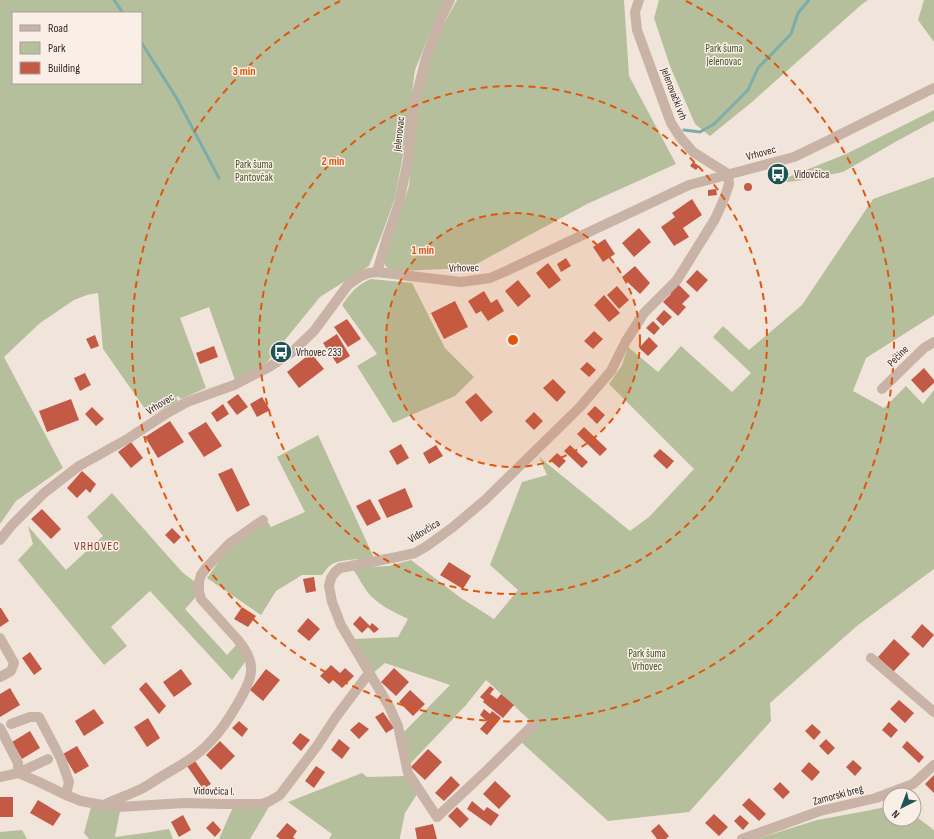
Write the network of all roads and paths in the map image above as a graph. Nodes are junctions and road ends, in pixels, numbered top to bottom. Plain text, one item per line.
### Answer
1 (450, 0) edge
2 (639, 0) edge
3 (934, 88) edge
4 (728, 174) junction
5 (377, 272) junction
6 (934, 342) edge
7 (882, 389) dead end
8 (263, 520) dead end
9 (0, 540) edge
10 (0, 638) edge
11 (871, 658) dead end
12 (369, 673) junction
13 (0, 677) edge
14 (934, 712) edge
15 (11, 724) dead end
16 (532, 726) dead end
17 (0, 728) edge
18 (48, 760) dead end
19 (934, 765) edge
20 (18, 773) junction
21 (0, 777) edge
22 (66, 795) junction
23 (102, 805) junction
24 (742, 839) edge

1 - 5 street, Jelenovac
2 - 4 street, Jelenovački vrh
3 - 4 street, Vrhovec
4 - 5 street, Vrhovec
4 - 12 street, Vidovčica
5 - 9 street, Vrhovec
6 - 7 street, Pećine
8 - 23 street
10 - 13 street
11 - 14 street
12 - 16 street, Vidovčica
12 - 23 street, Vidovčica I.
15 - 22 street
17 - 20 street
18 - 20 street
19 - 24 street, Zamorski breg
20 - 21 street
20 - 22 street, Vidovčica I.
22 - 23 street, Vidovčica I.

